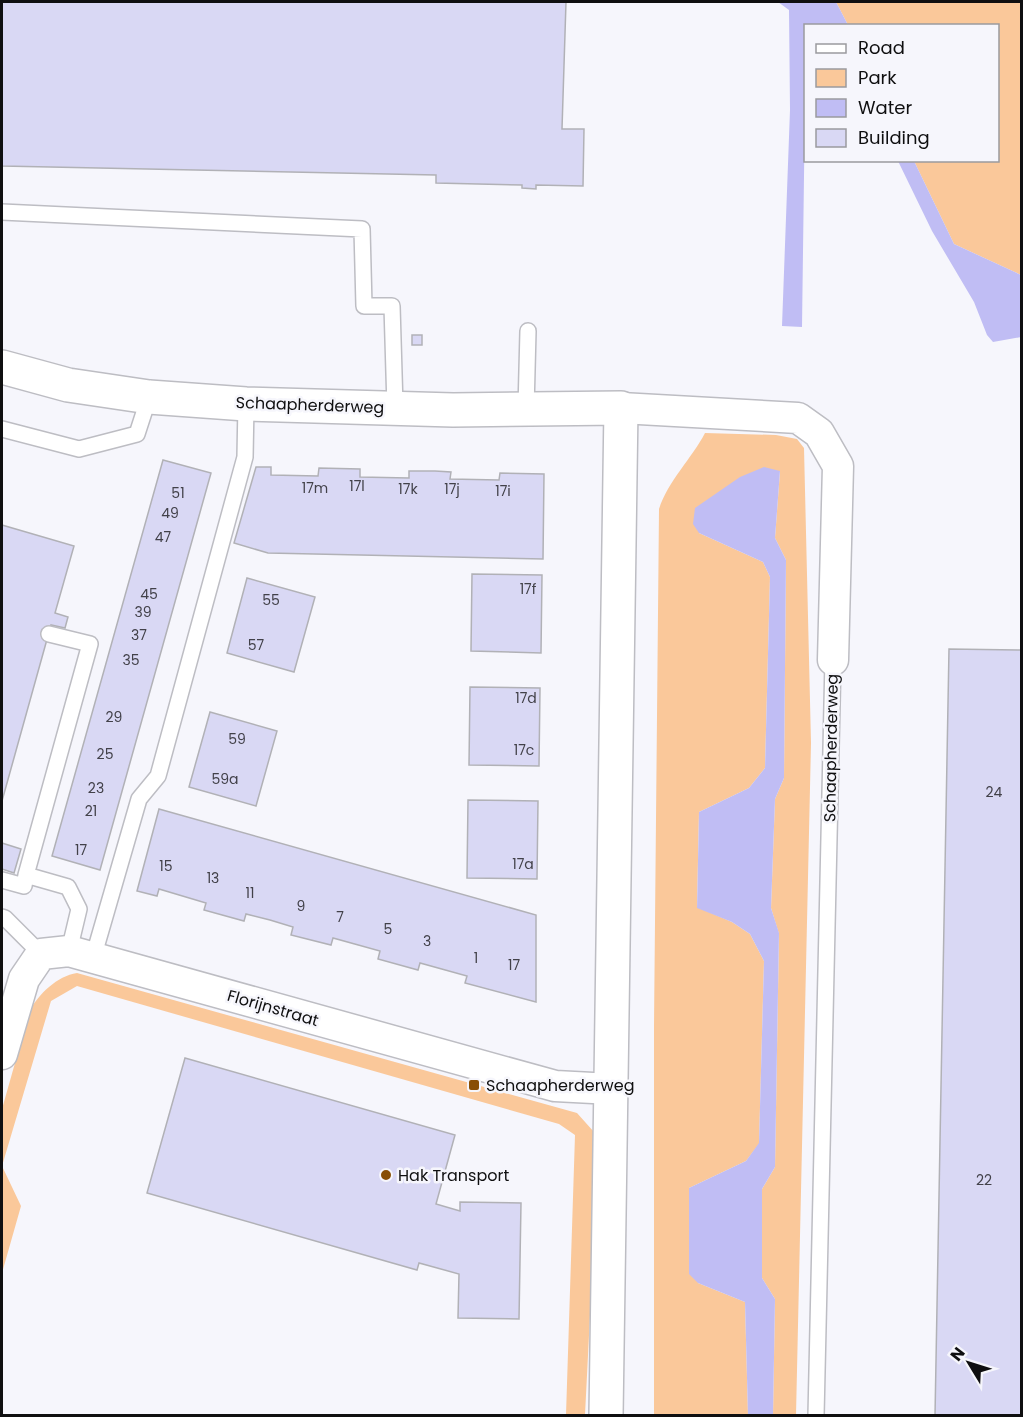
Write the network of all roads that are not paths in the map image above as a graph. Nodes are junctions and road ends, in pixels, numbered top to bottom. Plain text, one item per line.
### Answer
1 (2, 212) edge
2 (528, 332) dead end
3 (2, 368) edge
4 (149, 397) junction
5 (246, 404) junction
6 (395, 407) junction
7 (621, 408) junction
8 (526, 409) junction
9 (2, 429) edge
10 (49, 634) dead end
11 (833, 660) joint
12 (26, 875) junction
13 (2, 880) edge
14 (2, 916) edge
15 (68, 954) junction
16 (2, 1054) edge
17 (612, 1089) junction
18 (606, 1416) edge
19 (816, 1416) edge

1 - 6 lane
2 - 8 lane
3 - 4 street, Schaapherderweg
4 - 5 street, Schaapherderweg
4 - 9 lane
5 - 6 street, Schaapherderweg
5 - 15 lane
6 - 8 street, Schaapherderweg
7 - 8 street, Schaapherderweg
7 - 11 street, Schaapherderweg
7 - 17 street
10 - 12 lane
11 - 19 lane, Schaapherderweg
12 - 13 lane
12 - 15 lane
14 - 15 lane
15 - 16 street
15 - 17 street, Florijnstraat
17 - 18 street

